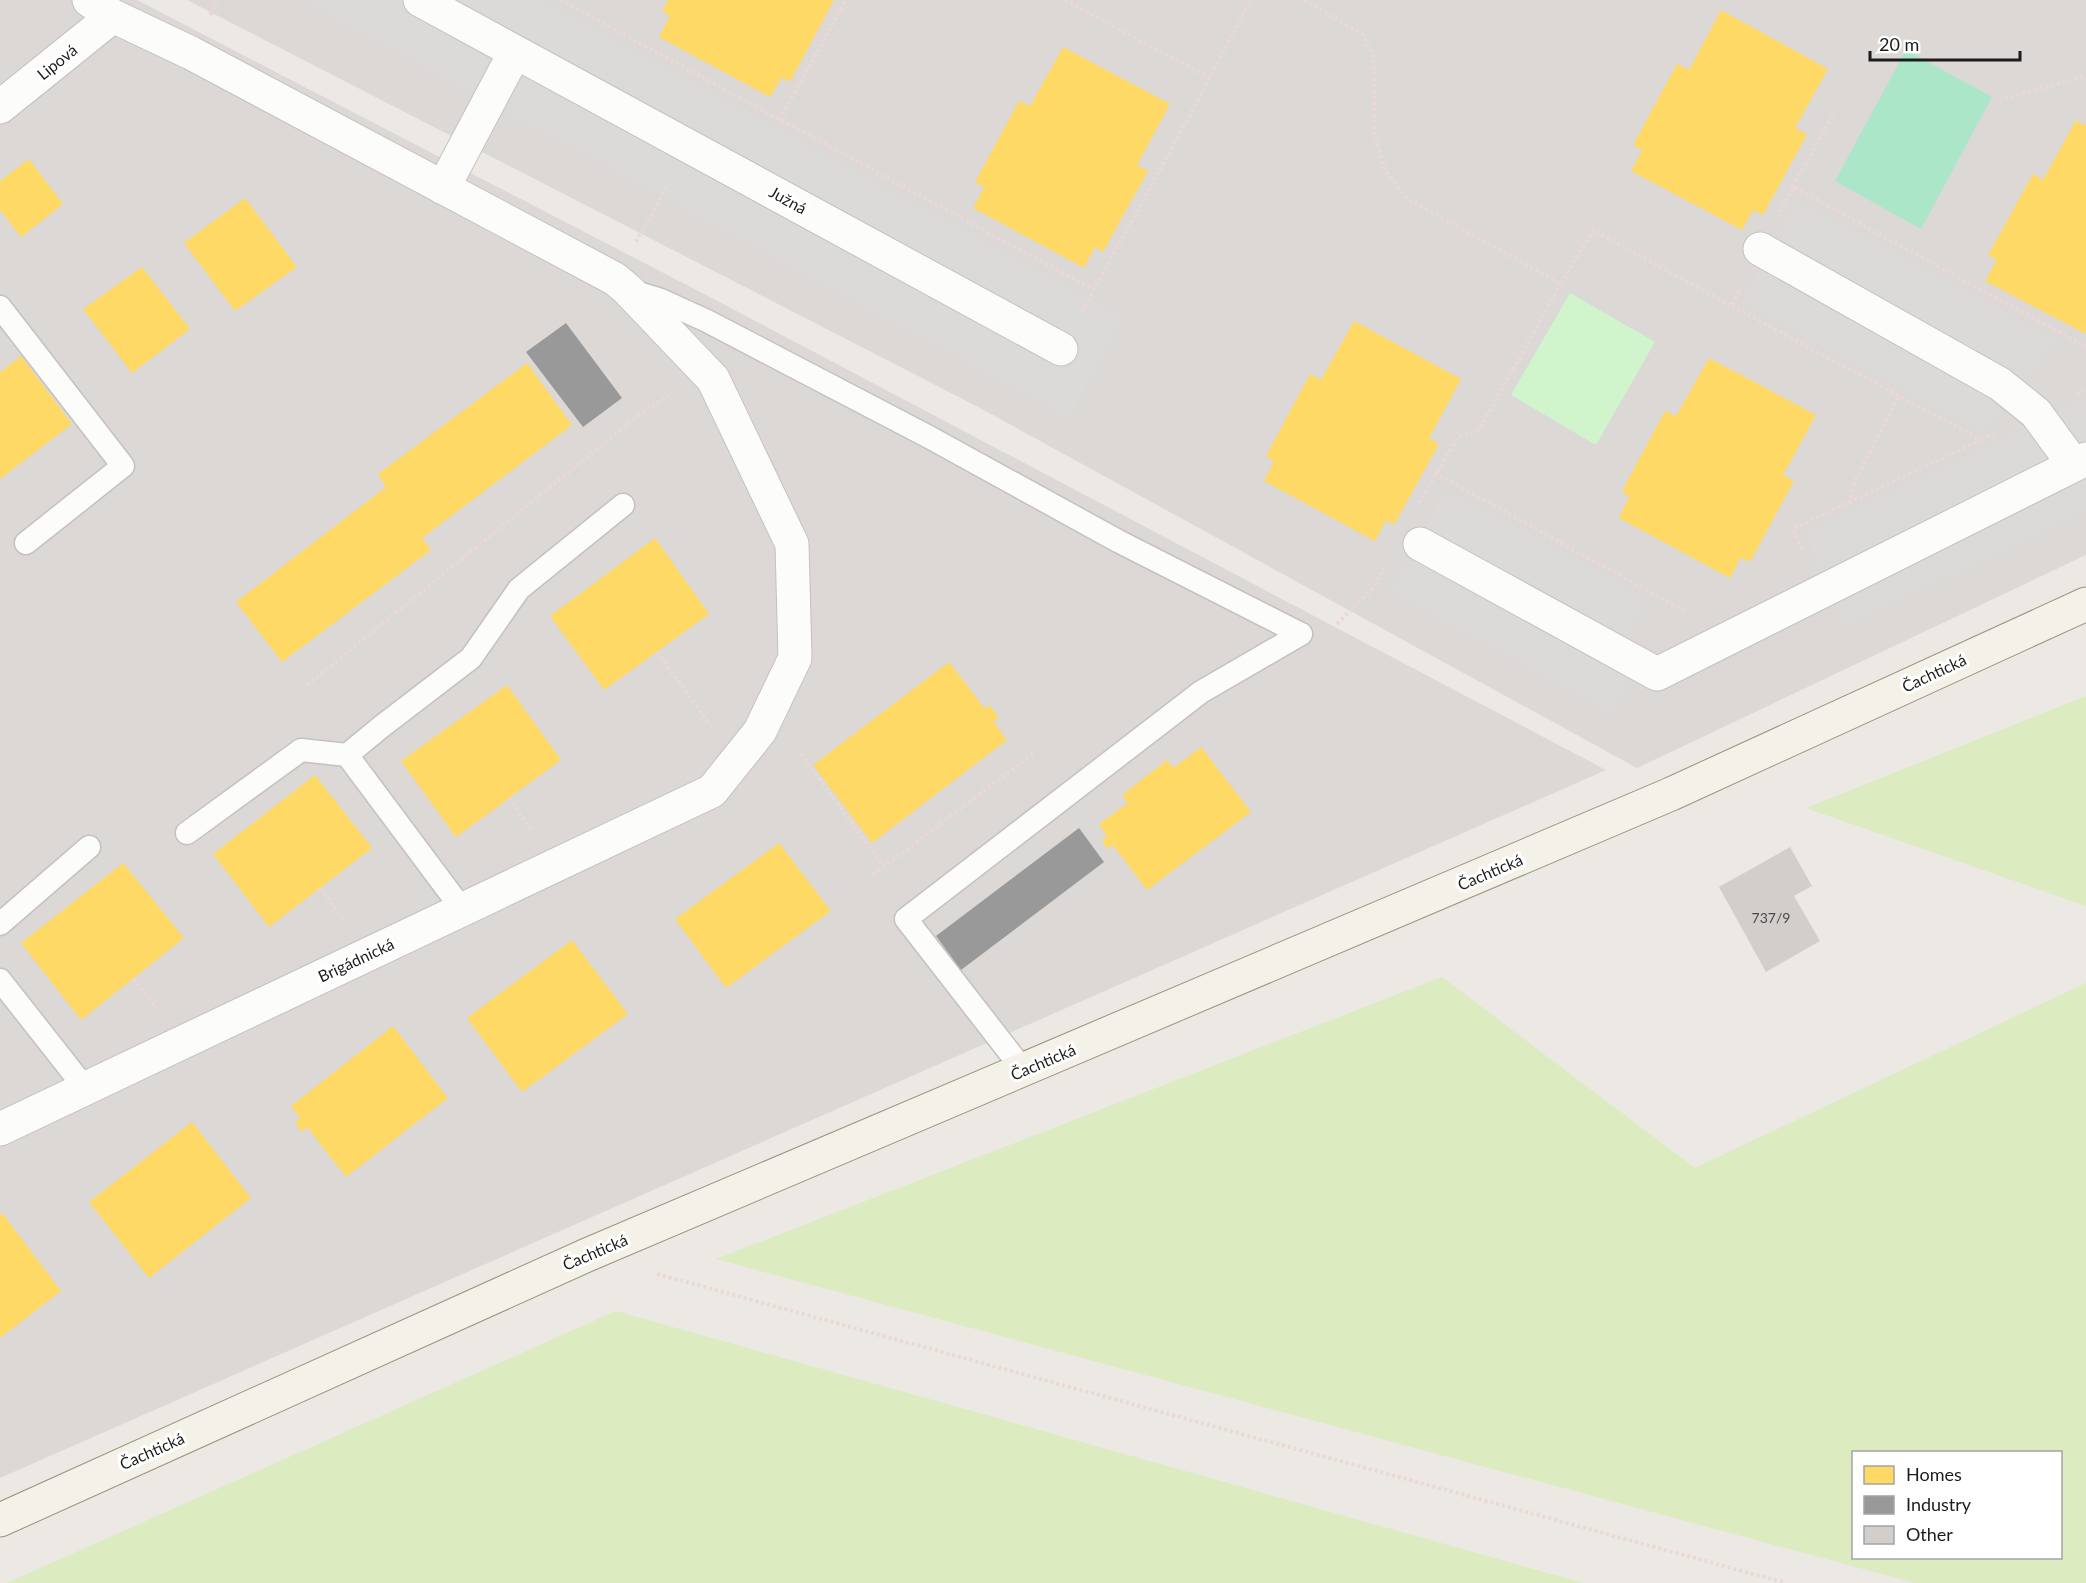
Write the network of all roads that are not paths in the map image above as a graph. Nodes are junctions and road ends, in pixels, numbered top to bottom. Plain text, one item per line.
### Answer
1 (420, 0) edge
2 (101, 8) edge
3 (515, 52) junction
4 (0, 107) edge
5 (443, 188) junction
6 (1760, 249) road end
7 (627, 290) junction
8 (0, 307) edge
9 (1061, 349) road end
10 (2080, 462) edge
11 (623, 505) dead end
12 (1411, 539) road end
13 (26, 543) dead end
14 (2086, 604) edge
15 (347, 755) junction
16 (187, 833) dead end
17 (88, 847) dead end
18 (462, 909) junction
19 (0, 924) edge
20 (0, 980) edge
21 (1024, 1071) junction
22 (85, 1088) junction
23 (0, 1129) edge
24 (0, 1520) edge

1 - 3 street, Južná
2 - 4 street, Lipová
2 - 5 street
3 - 5 street
3 - 9 street, Južná
5 - 7 street
6 - 10 street
7 - 18 street, Brigádnická
7 - 21 lane
8 - 13 lane
10 - 12 street
11 - 15 lane
14 - 21 main road, Čachtická
15 - 16 lane
15 - 18 lane
17 - 19 lane
18 - 22 street, Brigádnická
20 - 22 lane
21 - 24 main road, Čachtická
22 - 23 street, Brigádnická

